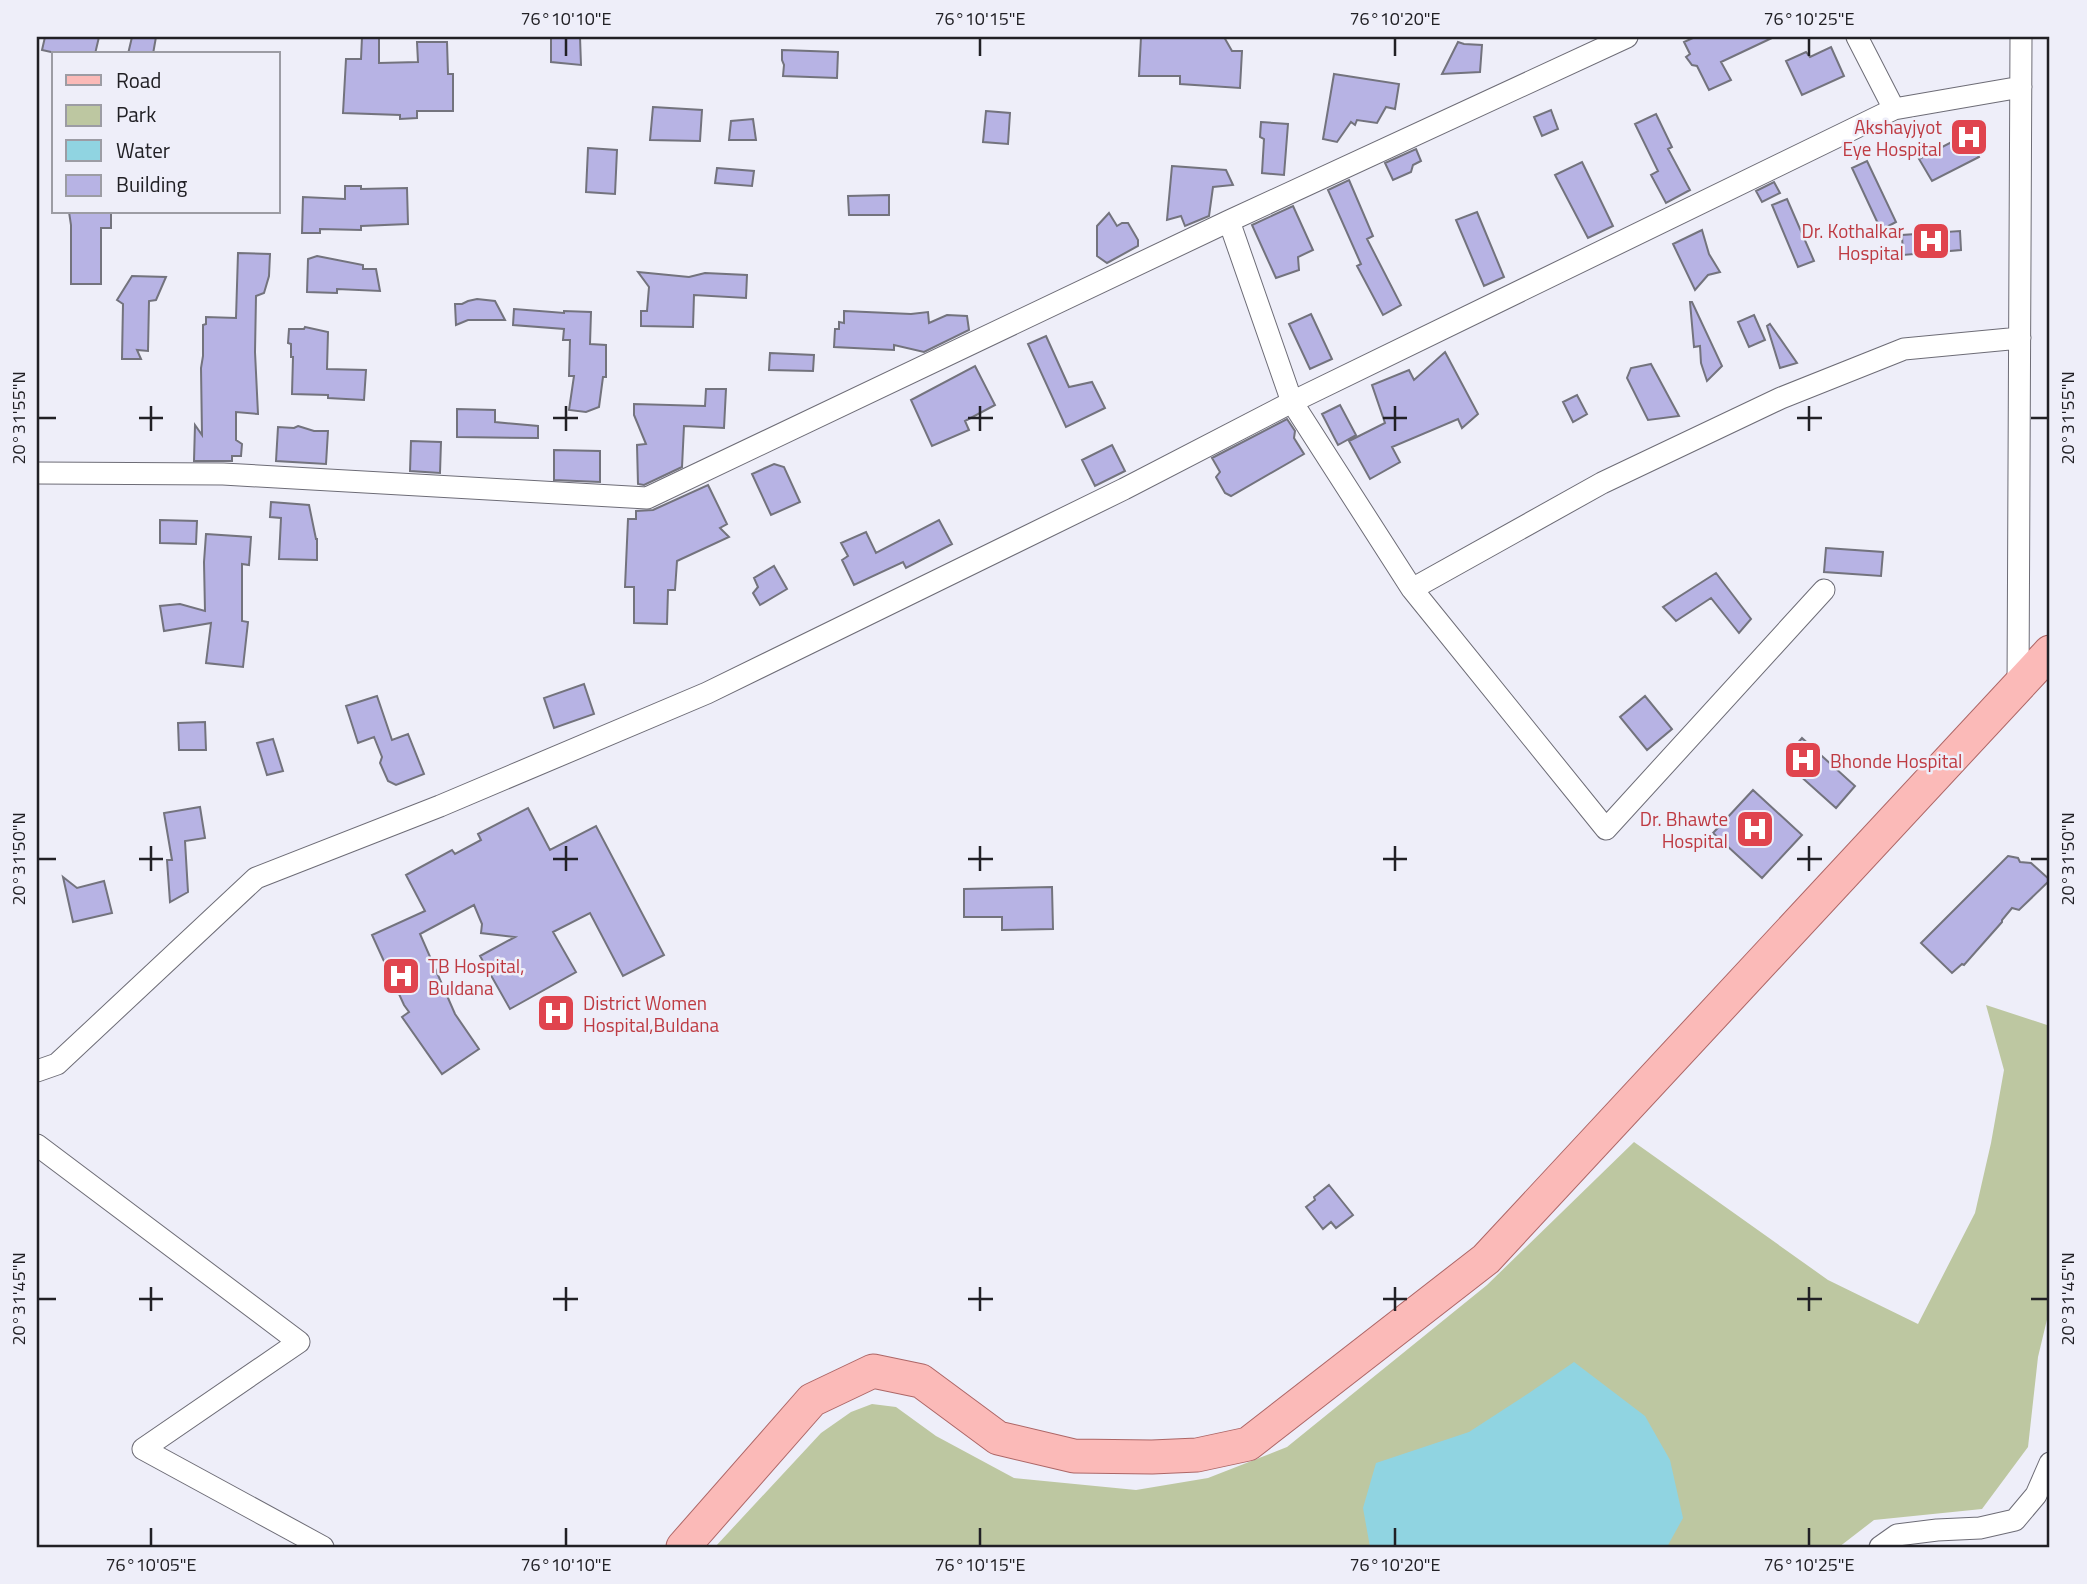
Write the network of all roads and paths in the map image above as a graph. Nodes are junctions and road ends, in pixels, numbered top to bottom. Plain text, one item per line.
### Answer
1 (1627, 37) edge
2 (1857, 37) edge
3 (2021, 37) edge
4 (2021, 87) junction
5 (1894, 109) junction
6 (1229, 221) junction
7 (2020, 338) junction
8 (1292, 402) junction
9 (37, 473) edge
10 (1412, 589) junction
11 (1824, 590) dead end
12 (2050, 653) edge
13 (2018, 688) junction
14 (37, 1071) edge
15 (37, 1145) edge
16 (2050, 1463) edge
17 (323, 1547) edge
18 (683, 1547) edge
19 (1880, 1547) edge

1 - 6 street
2 - 5 street
3 - 4 street
4 - 5 street
4 - 7 street
5 - 8 street
6 - 8 street
6 - 9 street
7 - 10 street
7 - 13 street
8 - 10 street
8 - 14 street
10 - 11 street
12 - 13 main road
13 - 18 main road
15 - 17 street
16 - 19 street

